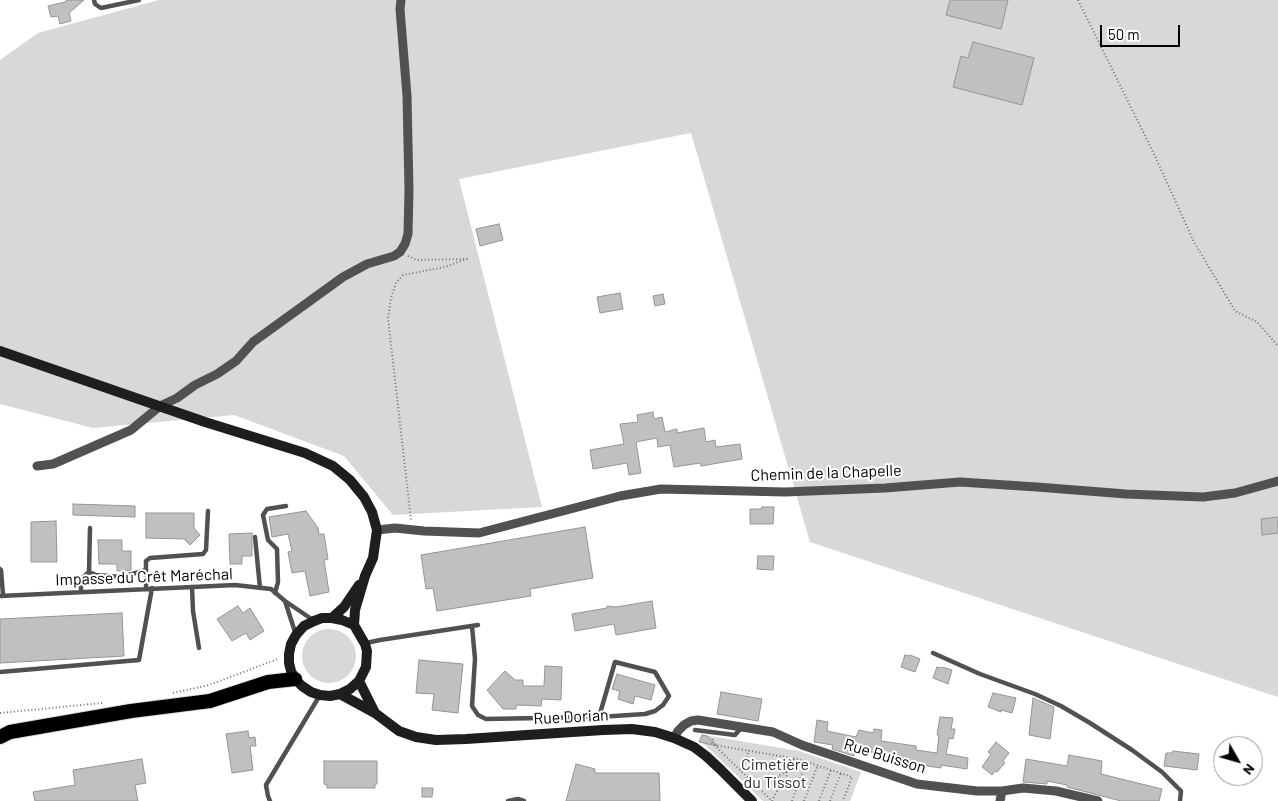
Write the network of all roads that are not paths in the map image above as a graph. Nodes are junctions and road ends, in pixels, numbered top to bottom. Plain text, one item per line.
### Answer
1 (94, 0) edge
2 (139, 0) edge
3 (401, 0) edge
4 (0, 351) edge
5 (160, 406) junction
6 (37, 466) dead end
7 (1278, 481) edge
8 (286, 506) dead end
9 (208, 511) dead end
10 (90, 528) dead end
11 (377, 530) junction
12 (255, 537) dead end
13 (0, 569) edge
14 (146, 570) junction
15 (89, 572) junction
16 (366, 576) junction
17 (192, 587) junction
18 (149, 588) junction
19 (260, 588) junction
20 (81, 592) junction
21 (275, 593) junction
22 (2, 596) edge
23 (285, 601) junction
24 (332, 618) junction
25 (314, 620) junction
26 (354, 625) junction
27 (478, 625) dead end
28 (472, 626) junction
29 (296, 635) junction
30 (365, 644) junction
31 (199, 648) dead end
32 (932, 653) dead end
33 (0, 672) edge
34 (295, 679) junction
35 (359, 681) junction
36 (340, 694) junction
37 (320, 695) junction
38 (375, 713) junction
39 (599, 717) junction
40 (742, 726) junction
41 (695, 730) dead end
42 (0, 737) edge
43 (674, 738) junction
44 (1002, 791) junction
45 (270, 801) edge
46 (508, 801) edge
47 (524, 801) edge
48 (752, 801) edge
49 (1000, 801) edge
50 (1098, 801) edge
51 (1180, 801) edge

1 - 2 lane
3 - 5 street
4 - 5 main road
5 - 6 street
5 - 11 main road
7 - 11 street, Chemin de la Chapelle
8 - 21 lane
9 - 14 lane
10 - 15 lane
11 - 16 main road
12 - 19 lane
13 - 22 lane
14 - 15 lane
14 - 18 lane
15 - 20 lane
16 - 24 main road
16 - 26 main road
17 - 18 lane, Impasse du Crêt Maréchal
17 - 19 lane, Impasse du Crêt Maréchal
17 - 31 lane
18 - 20 lane, Impasse du Crêt Maréchal
18 - 33 lane
19 - 21 lane, Impasse du Crêt Maréchal
20 - 22 lane, Impasse du Crêt Maréchal
21 - 23 lane, Impasse du Crêt Maréchal
23 - 25 lane, Impasse du Crêt Maréchal
23 - 29 lane
24 - 25 main road
24 - 26 main road
25 - 29 main road
26 - 30 main road
27 - 28 lane
28 - 30 lane
28 - 39 lane
29 - 34 main road
30 - 35 main road
32 - 51 lane
34 - 37 main road
34 - 42 highway
35 - 36 main road
35 - 38 main road, Rue Dorian
36 - 37 main road
36 - 38 main road, Rue Dorian
37 - 45 lane
38 - 43 main road, Rue Dorian
39 - 39 lane
40 - 41 lane
40 - 43 street, Rue Buisson
40 - 44 street, Rue Buisson
43 - 48 main road, Rue Dorian
44 - 49 street
44 - 50 street, Rue Buisson
46 - 47 lane

